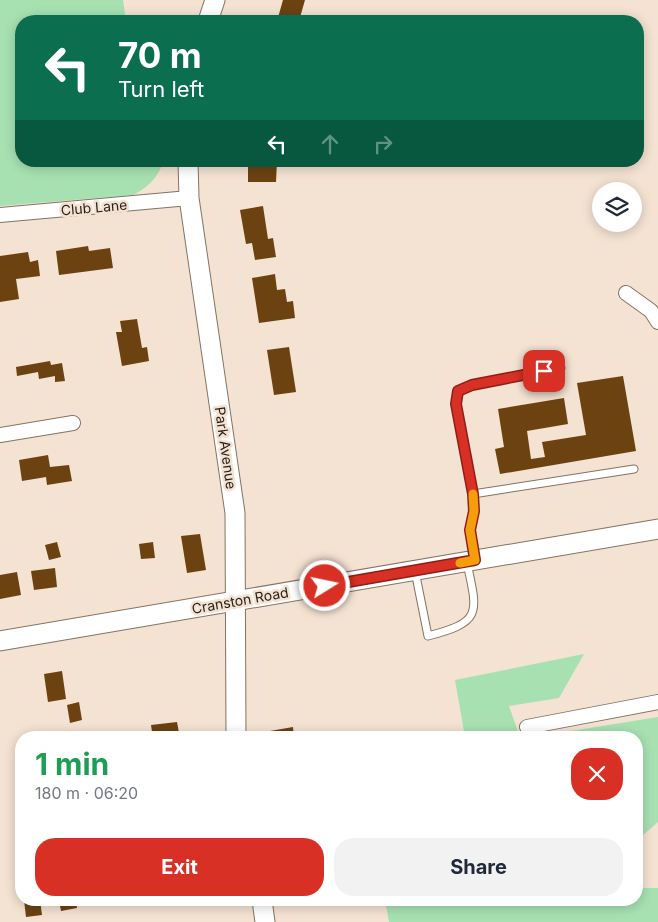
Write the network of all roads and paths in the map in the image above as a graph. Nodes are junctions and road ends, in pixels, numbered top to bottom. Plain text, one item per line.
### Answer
1 (215, 0) edge
2 (210, 15) edge
3 (188, 167) edge
4 (189, 198) junction
5 (0, 215) edge
6 (626, 293) dead end
7 (658, 322) edge
8 (561, 368) dead end
9 (73, 423) dead end
10 (0, 435) edge
11 (634, 469) dead end
12 (473, 494) junction
13 (658, 529) edge
14 (471, 561) junction
15 (415, 570) junction
16 (236, 601) junction
17 (0, 641) edge
18 (658, 702) edge
19 (527, 727) dead end
20 (236, 731) edge
21 (263, 906) edge
22 (266, 922) edge

1 - 2 street
3 - 4 street, Park Avenue
4 - 5 street, Club Lane
4 - 16 street, Park Avenue
6 - 7 street
8 - 12 lane
9 - 10 street
11 - 12 lane
12 - 14 lane
13 - 14 street, Cranston Road
14 - 15 street, Cranston Road
14 - 15 lane
15 - 16 street, Cranston Road
16 - 17 street, Cranston Road
16 - 20 street, Park Avenue
18 - 19 street
21 - 22 street

